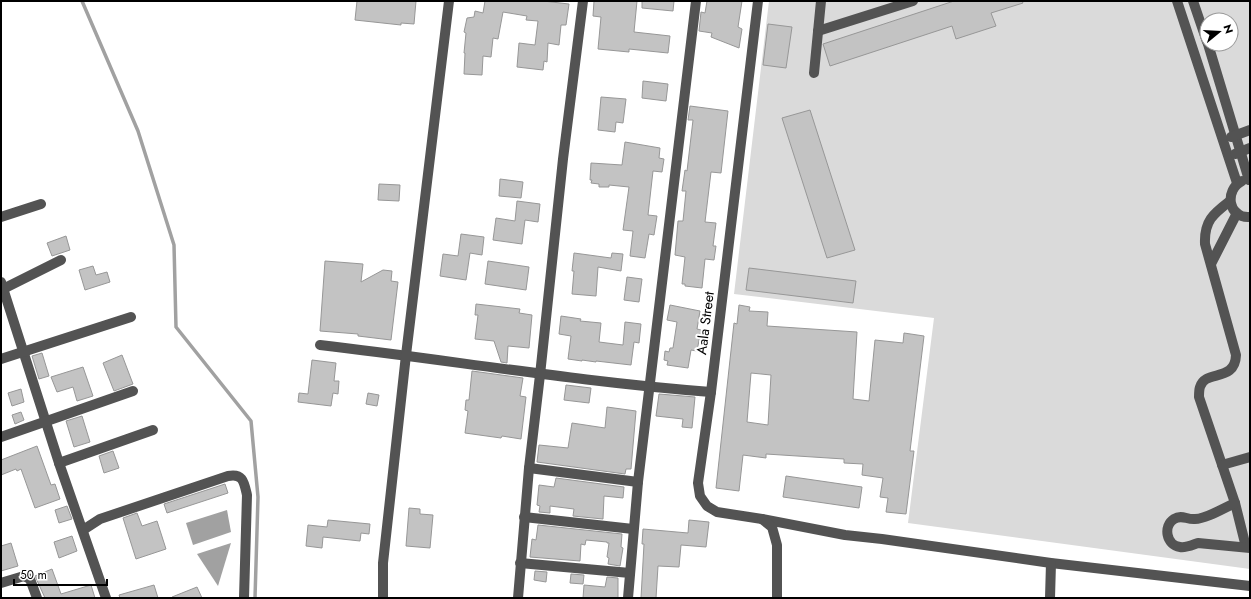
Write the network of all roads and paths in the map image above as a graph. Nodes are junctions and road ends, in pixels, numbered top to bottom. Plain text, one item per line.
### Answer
1 (449, 1) edge
2 (583, 1) edge
3 (696, 1) edge
4 (758, 1) edge
5 (822, 1) edge
6 (912, 1) edge
7 (1177, 1) edge
8 (1193, 1) edge
9 (1199, 19) edge
10 (818, 31) junction
11 (1210, 52) edge
12 (814, 73) dead end
13 (1250, 130) edge
14 (1236, 135) junction
15 (1223, 139) junction
16 (1246, 150) edge
17 (1229, 156) junction
18 (1250, 180) edge
19 (1237, 183) junction
20 (1230, 202) junction
21 (41, 204) dead end
22 (1237, 213) junction
23 (1, 217) edge
24 (1250, 218) edge
25 (62, 260) dead end
26 (1211, 264) junction
27 (2, 286) edge
28 (131, 317) dead end
29 (320, 345) dead end
30 (24, 351) junction
31 (406, 355) junction
32 (1, 359) edge
33 (540, 374) junction
34 (650, 388) junction
35 (133, 391) dead end
36 (711, 392) junction
37 (47, 422) junction
38 (153, 430) dead end
39 (1, 437) edge
40 (1250, 457) edge
41 (59, 462) junction
42 (1222, 465) junction
43 (528, 468) junction
44 (638, 482) junction
45 (1235, 503) junction
46 (524, 517) junction
47 (762, 519) junction
48 (633, 529) junction
49 (83, 530) junction
50 (1248, 547) edge
51 (520, 563) junction
52 (1051, 563) junction
53 (630, 573) junction
54 (1, 583) edge
55 (1250, 586) edge
56 (37, 598) edge
57 (106, 598) edge
58 (244, 598) edge
59 (383, 598) edge
60 (518, 598) edge
61 (628, 598) edge
62 (776, 598) edge
63 (1050, 598) edge

1 - 31 street
2 - 33 street
3 - 34 street
4 - 36 street, Aala Street
5 - 10 street
6 - 10 street
7 - 15 street
8 - 9 street
10 - 12 street
11 - 14 street
13 - 14 street
14 - 15 street
14 - 16 street
15 - 17 street
16 - 17 street
16 - 18 street
17 - 19 street
18 - 19 street
19 - 20 street
20 - 22 street
20 - 26 street
21 - 23 street
22 - 24 street
22 - 26 street
25 - 27 street
26 - 42 street
27 - 30 street
28 - 30 street
29 - 31 street
30 - 32 street
30 - 37 street
31 - 33 street
31 - 59 street
33 - 34 street
33 - 43 street
34 - 36 street
34 - 44 street
35 - 37 street
36 - 47 street, Aala Street
37 - 39 street
37 - 41 street
38 - 41 street
40 - 42 street
41 - 49 street
42 - 45 street
43 - 44 street
43 - 46 street
44 - 48 street
45 - 50 street
45 - 50 street
46 - 48 street
46 - 51 street
47 - 52 street, Aala Street
47 - 62 street
48 - 53 street
49 - 57 street
49 - 58 street
51 - 53 street
51 - 60 street
52 - 55 street, Aala Street
52 - 63 street
53 - 61 street
54 - 56 street

